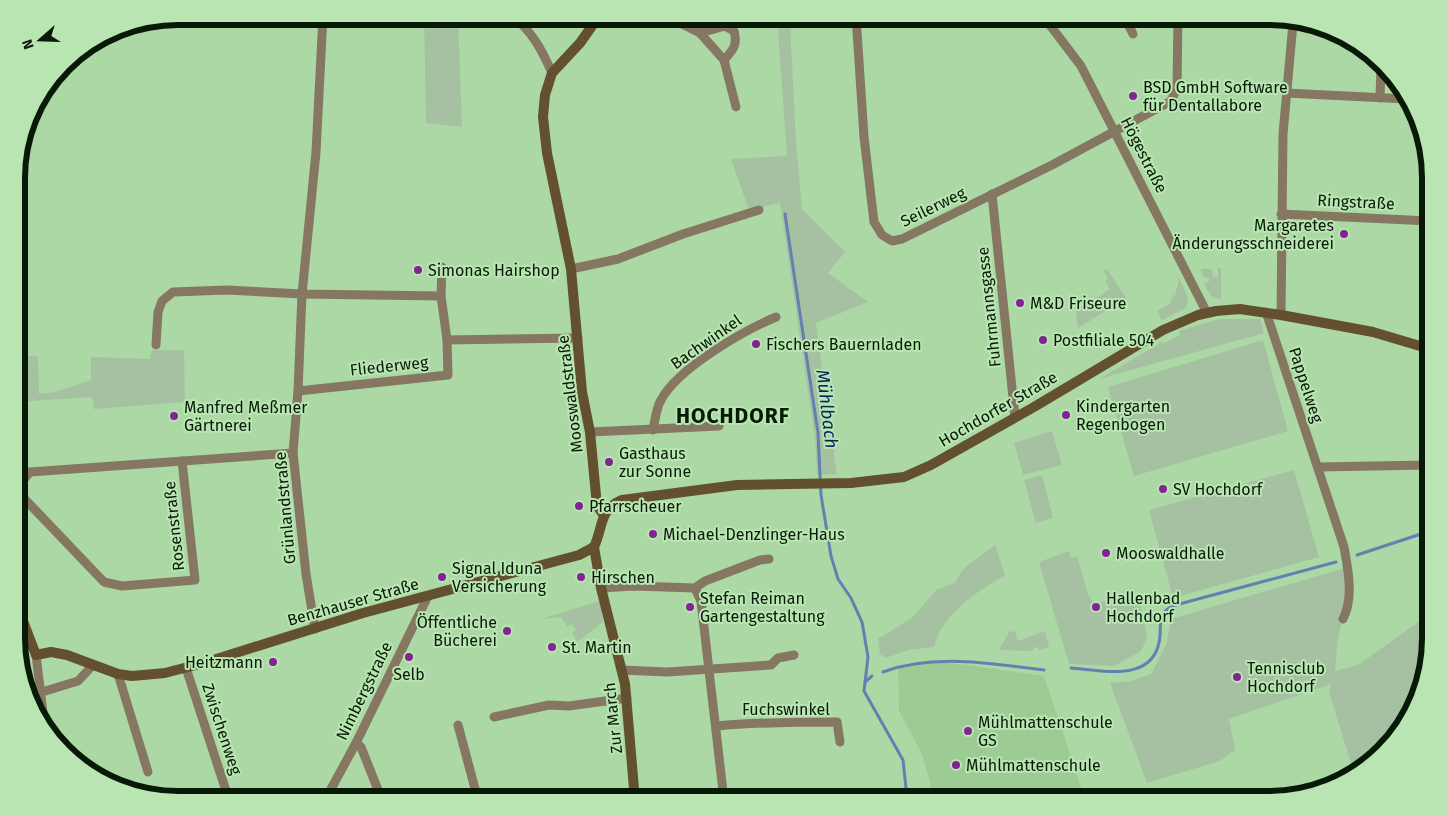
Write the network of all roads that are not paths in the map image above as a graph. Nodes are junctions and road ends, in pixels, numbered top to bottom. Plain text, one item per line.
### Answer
1 (323, 25) edge
2 (522, 25) edge
3 (593, 25) edge
4 (685, 25) edge
5 (857, 25) edge
6 (1050, 25) edge
7 (1128, 25) edge
8 (1178, 25) edge
9 (1292, 27) edge
10 (700, 32) junction
11 (1133, 34) dead end
12 (724, 60) junction
13 (552, 73) junction
14 (1381, 74) edge
15 (1286, 93) junction
16 (1380, 98) junction
17 (1399, 99) edge
18 (736, 107) dead end
19 (1115, 132) junction
20 (992, 194) junction
21 (759, 210) dead end
22 (1281, 214) junction
23 (1422, 221) edge
24 (442, 267) dead end
25 (571, 268) junction
26 (302, 294) junction
27 (441, 296) junction
28 (1266, 312) junction
29 (1207, 313) junction
30 (1281, 315) junction
31 (776, 317) dead end
32 (578, 338) junction
33 (447, 340) junction
34 (156, 345) dead end
35 (1422, 347) edge
36 (298, 391) junction
37 (1015, 417) junction
38 (719, 426) dead end
39 (653, 430) junction
40 (590, 432) junction
41 (292, 453) junction
42 (182, 461) junction
43 (1422, 465) edge
44 (1318, 467) junction
45 (25, 478) edge
46 (25, 499) edge
47 (603, 514) junction
48 (594, 547) junction
49 (768, 560) dead end
50 (601, 588) junction
51 (695, 588) junction
52 (428, 596) junction
53 (1343, 619) dead end
54 (25, 626) edge
55 (315, 629) junction
56 (36, 655) junction
57 (794, 655) dead end
58 (93, 665) junction
59 (186, 668) junction
60 (710, 669) junction
61 (622, 670) junction
62 (118, 674) junction
63 (42, 692) junction
64 (627, 698) junction
65 (43, 709) edge
66 (494, 717) dead end
67 (458, 725) dead end
68 (716, 726) junction
69 (840, 742) dead end
70 (356, 744) junction
71 (148, 772) dead end
72 (226, 791) edge
73 (330, 791) edge
74 (378, 791) edge
75 (476, 791) edge
76 (633, 791) edge
77 (723, 791) edge

1 - 26 street, Grünlandstraße
2 - 13 street
3 - 13 street, Mooswaldstraße
4 - 10 street
5 - 20 street, Seilerweg
6 - 19 street, Högestraße
7 - 11 street
8 - 19 street, Seilerweg
9 - 15 street
10 - 12 street
10 - 12 street
12 - 18 street
13 - 25 street, Mooswaldstraße
14 - 16 street
15 - 16 street
15 - 22 street
16 - 17 street
19 - 20 street, Seilerweg
19 - 29 street, Högestraße
20 - 37 street, Fuhrmannsgasse
21 - 25 street
22 - 23 street, Ringstraße
22 - 30 street
24 - 27 street, Fliederweg
25 - 32 street, Mooswaldstraße
26 - 27 street
26 - 34 street
26 - 36 street, Grünlandstraße
27 - 33 street, Fliederweg
28 - 29 street, Hochdorfer Straße
28 - 30 street, Hochdorfer Straße
28 - 44 street, Pappelweg
29 - 37 street, Hochdorfer Straße
30 - 35 street, Hochdorfer Straße
31 - 39 street, Bachwinkel
32 - 33 street, Fliederweg
32 - 40 street, Mooswaldstraße
33 - 36 street, Fliederweg
36 - 41 street, Grünlandstraße
37 - 47 street, Hochdorfer Straße
38 - 39 street
39 - 40 street
40 - 47 street, Mooswaldstraße
41 - 42 street, Rosenstraße
41 - 55 street, Grünlandstraße
42 - 45 street, Rosenstraße
42 - 46 street, Rosenstraße
43 - 44 street
44 - 53 street, Pappelweg
47 - 48 street
48 - 50 street, Zur March
48 - 52 street, Benzhauser Straße
49 - 51 street
50 - 51 street
50 - 61 street, Zur March
51 - 60 street
52 - 55 street, Benzhauser Straße
52 - 70 street, Nimbergstraße
54 - 56 street
55 - 59 street, Benzhauser Straße
56 - 58 street, Benzhauser Straße
56 - 63 street
57 - 60 street
58 - 62 street, Benzhauser Straße
58 - 63 street
59 - 62 street, Benzhauser Straße
59 - 72 street, Zwischenweg
60 - 61 street
60 - 68 street
61 - 64 street, Zur March
62 - 71 street
63 - 65 street
64 - 66 street
64 - 76 street, Zur March
67 - 75 street
68 - 69 street, Fuchswinkel
68 - 77 street
70 - 73 street, Nimbergstraße
70 - 74 street

